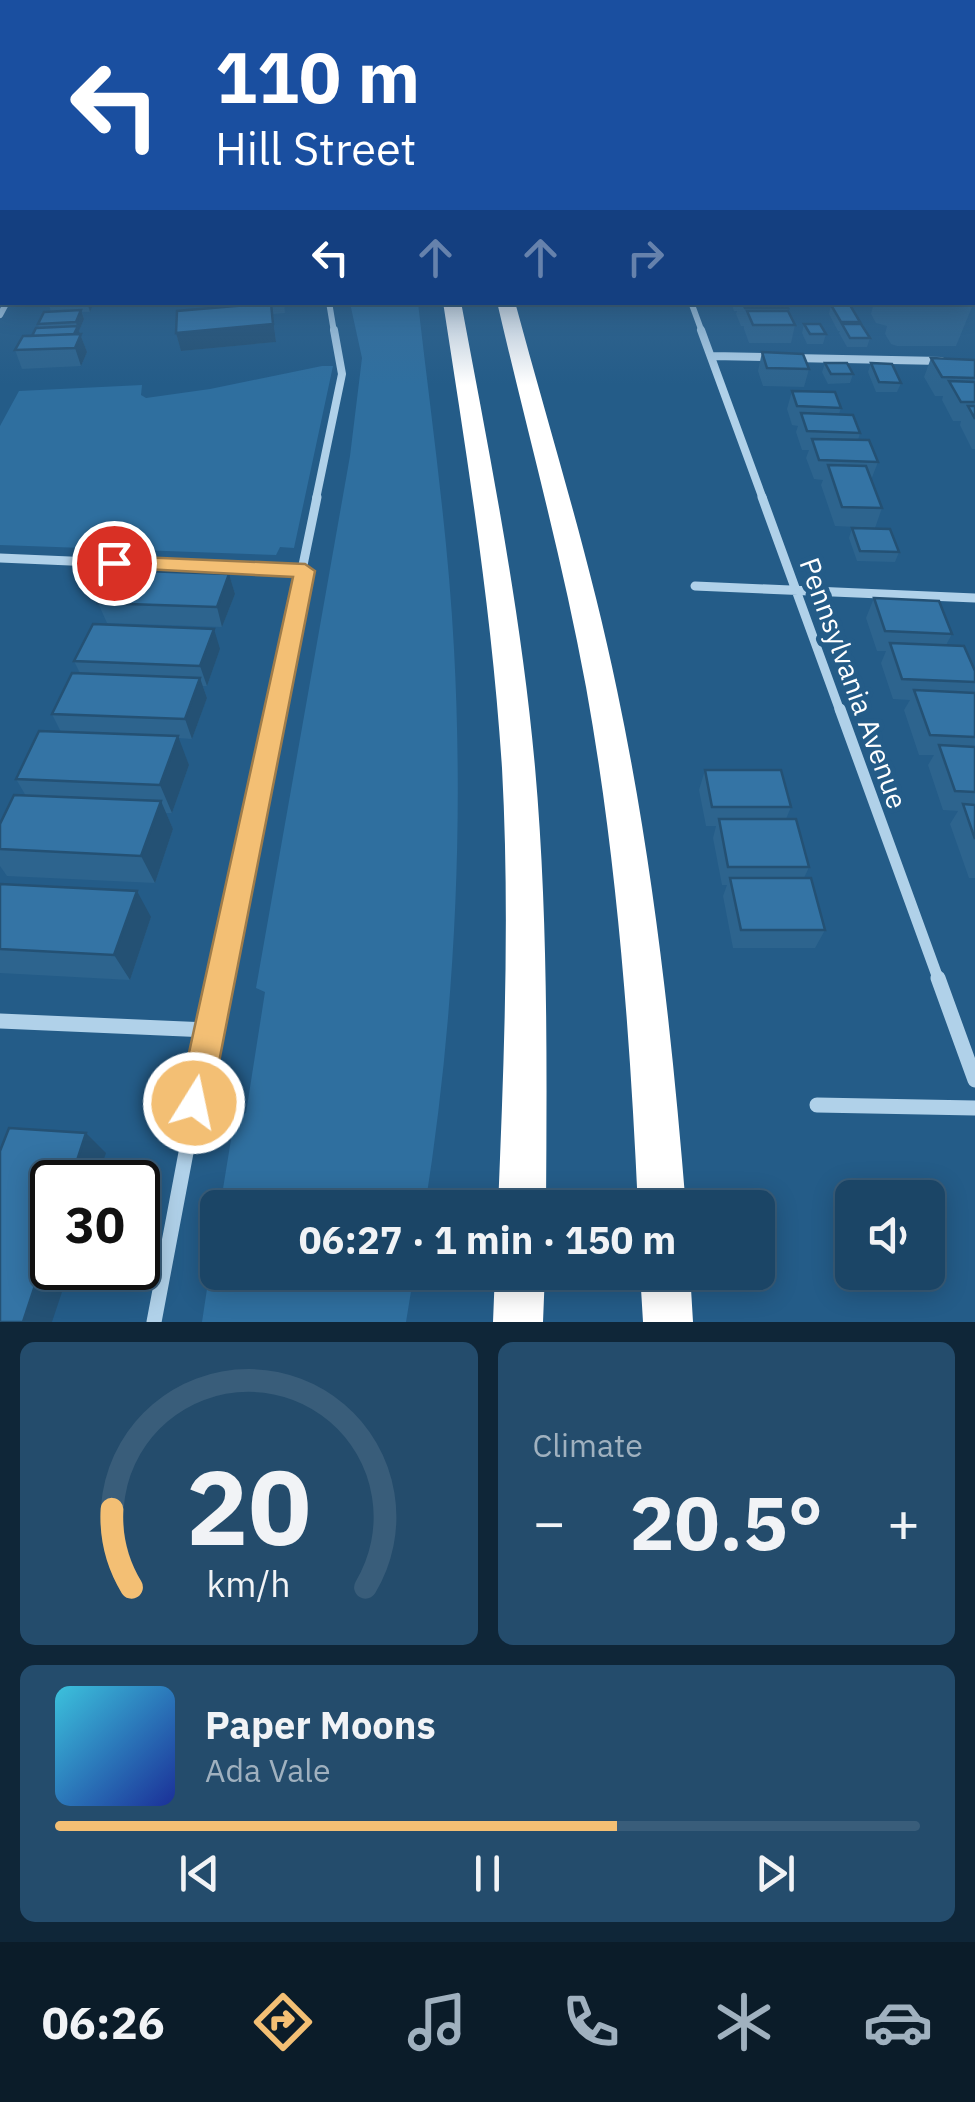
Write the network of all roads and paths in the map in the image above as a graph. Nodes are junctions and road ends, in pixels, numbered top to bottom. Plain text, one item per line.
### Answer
1 (330, 305) edge
2 (452, 305) edge
3 (507, 305) edge
4 (691, 305) edge
5 (712, 356) junction
6 (957, 362) edge
7 (0, 558) edge
8 (305, 571) junction
9 (695, 586) dead end
10 (795, 589) junction
11 (975, 598) edge
12 (0, 1020) edge
13 (208, 1030) junction
14 (975, 1080) edge
15 (817, 1105) dead end
16 (975, 1108) edge
17 (522, 1190) edge
18 (660, 1190) edge
19 (519, 1290) edge
20 (666, 1290) edge
21 (154, 1322) edge
22 (518, 1322) edge
23 (668, 1322) edge

1 - 8 street
2 - 17 highway
3 - 18 highway
4 - 5 street, Pennsylvania Avenue
5 - 6 street
5 - 10 street, Pennsylvania Avenue
7 - 8 street
8 - 13 street
9 - 10 street
10 - 11 street
10 - 14 street, Pennsylvania Avenue
12 - 13 street
13 - 21 street
15 - 16 street
19 - 22 highway
20 - 23 highway

